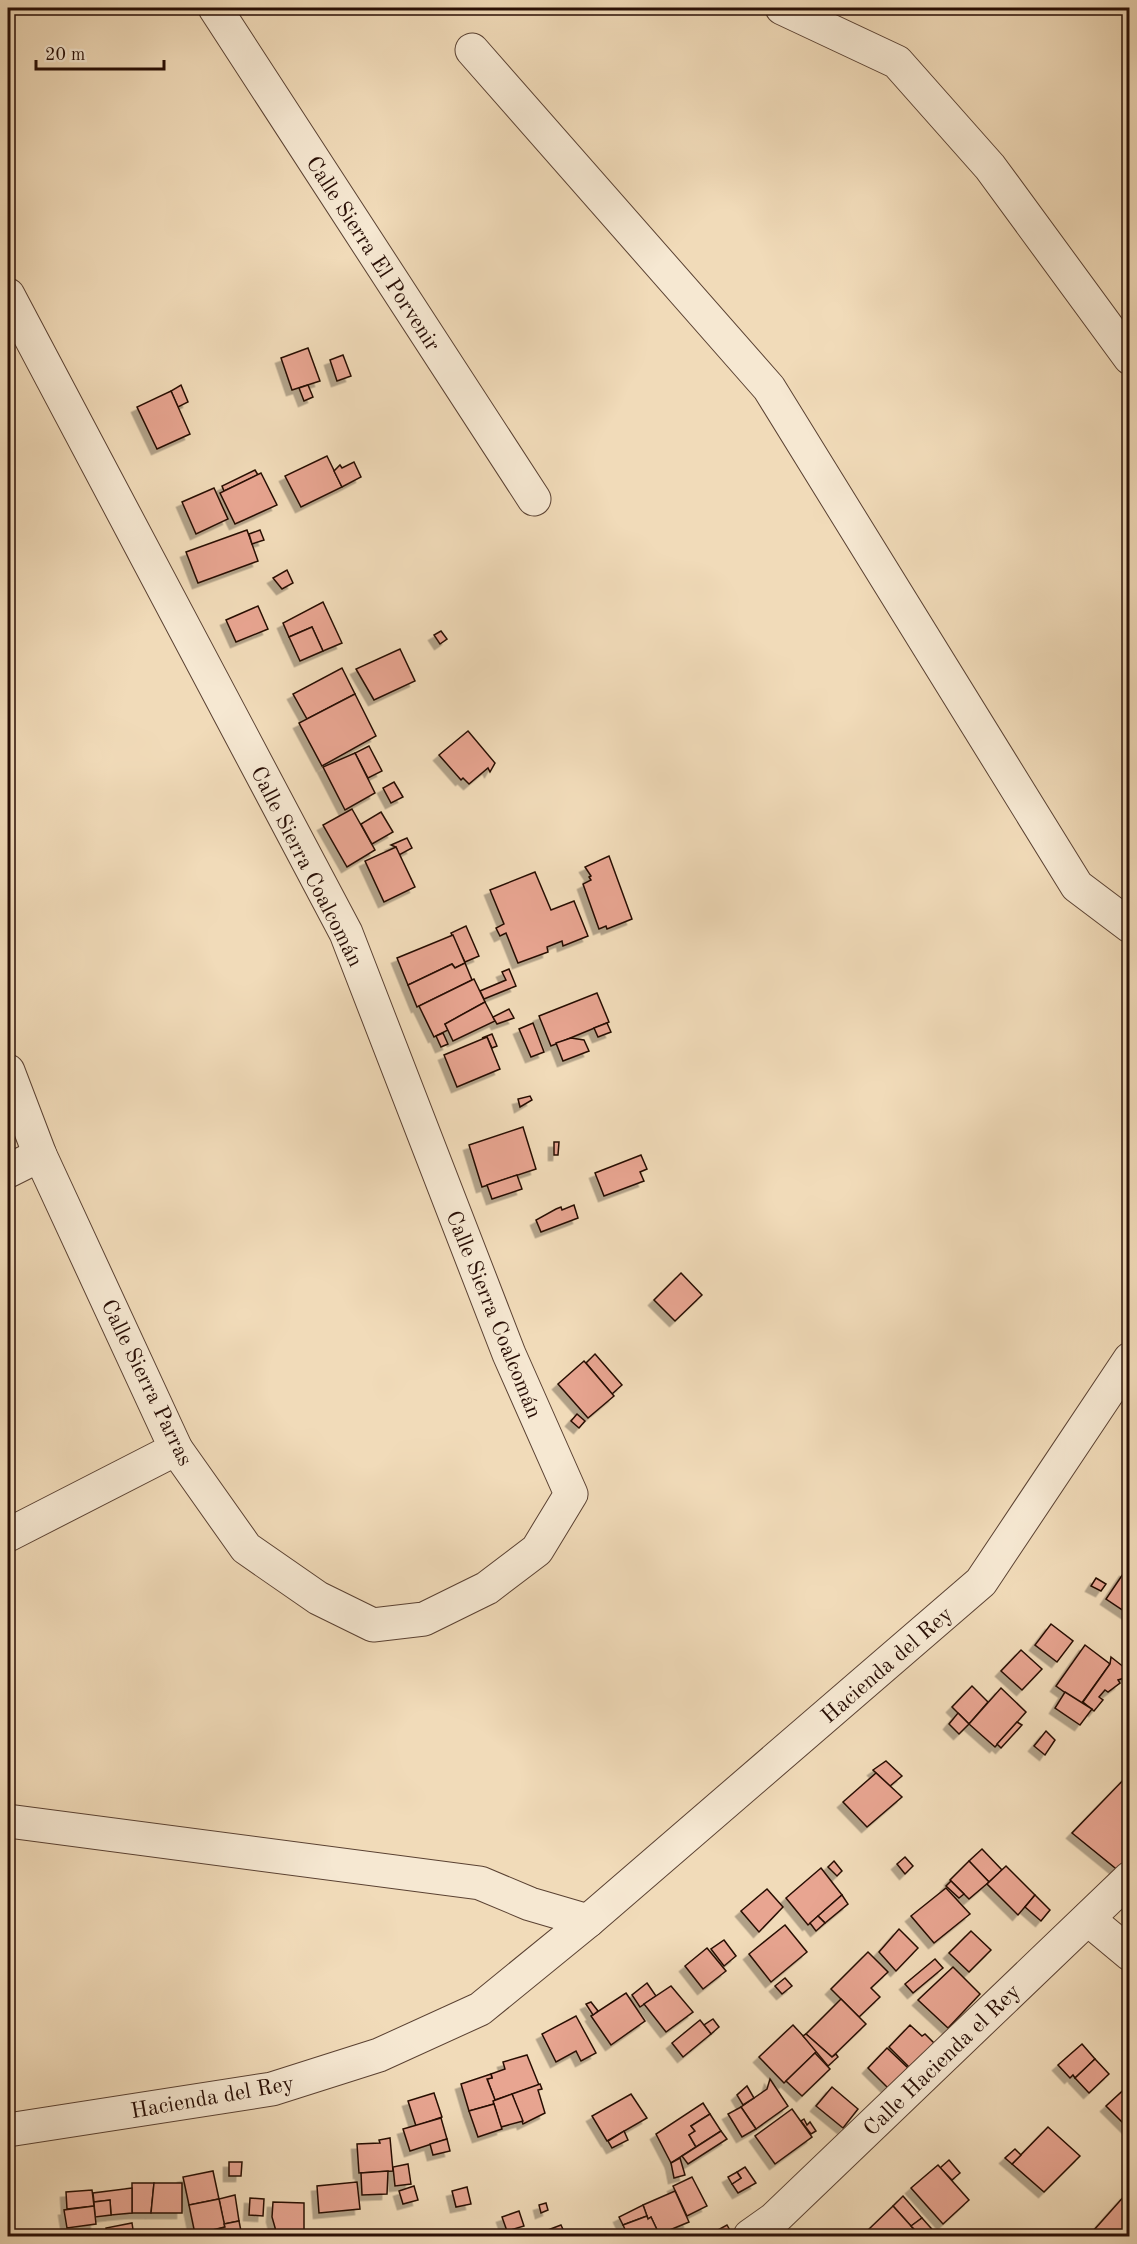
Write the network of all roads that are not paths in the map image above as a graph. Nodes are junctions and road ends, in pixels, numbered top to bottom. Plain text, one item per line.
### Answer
1 (215, 8) edge
2 (782, 8) edge
3 (472, 50) dead end
4 (8, 295) edge
5 (1130, 358) edge
6 (534, 499) dead end
7 (1130, 926) edge
8 (8, 1071) edge
9 (40, 1155) junction
10 (8, 1171) edge
11 (1130, 1359) edge
12 (176, 1449) junction
13 (8, 1535) edge
14 (373, 1624) joint
15 (8, 1821) edge
16 (1130, 1878) edge
17 (1088, 1919) junction
18 (588, 1921) junction
19 (1130, 1954) edge
20 (8, 2130) edge
21 (750, 2236) edge

1 - 6 street, Calle Sierra El Porvenir
2 - 5 street
3 - 7 street
4 - 14 street, Calle Sierra Coalcomán
8 - 9 street, Calle Sierra Parras
9 - 10 street
9 - 12 street, Calle Sierra Parras
11 - 18 street, Hacienda del Rey
12 - 13 street
12 - 14 street, Calle Sierra Parras
15 - 18 street
16 - 17 street, Calle Hacienda el Rey
17 - 19 street
17 - 21 street, Calle Hacienda el Rey
18 - 20 street, Hacienda del Rey

